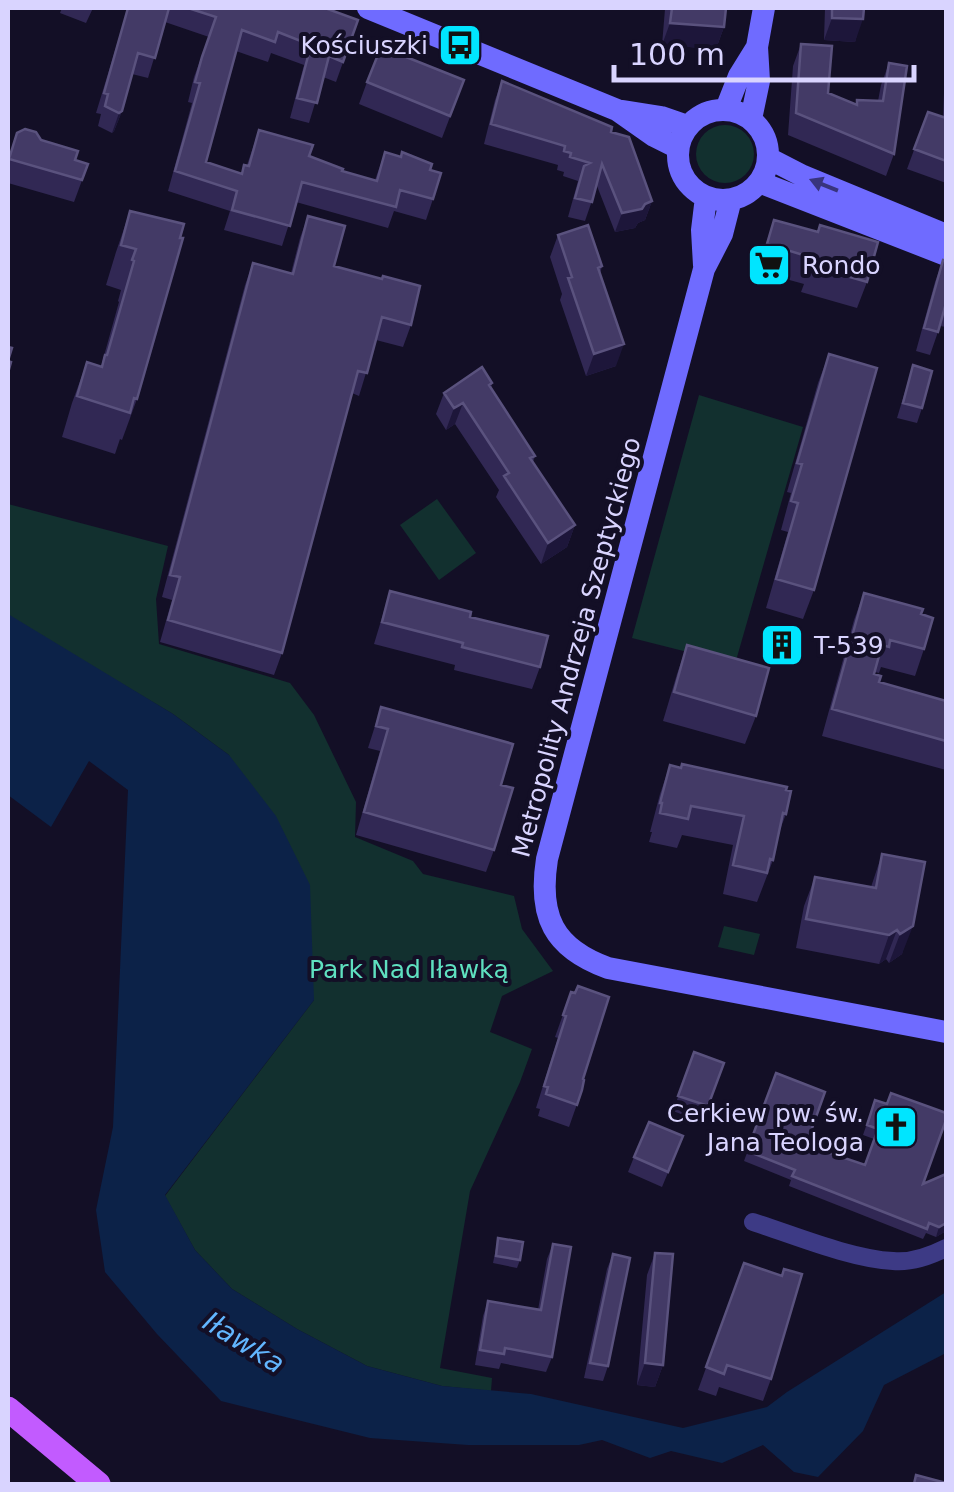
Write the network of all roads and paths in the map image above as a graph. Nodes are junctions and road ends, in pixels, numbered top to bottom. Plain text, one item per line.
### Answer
1 (368, 8) edge
2 (764, 8) edge
3 (757, 46) junction
4 (726, 109) junction
5 (751, 118) junction
6 (683, 137) junction
7 (768, 158) junction
8 (759, 182) junction
9 (706, 197) junction
10 (731, 199) junction
11 (946, 235) edge
12 (946, 255) edge
13 (704, 269) junction
14 (946, 1032) edge
15 (753, 1222) dead end
16 (946, 1248) edge
17 (8, 1409) edge
18 (98, 1484) edge

1 - 6 street
2 - 3 street
3 - 4 street
3 - 5 street
4 - 5 street
4 - 6 street
5 - 7 street
6 - 9 street
7 - 8 street
11 -> 7 street
8 - 10 street
8 - 12 street
9 - 10 street
9 - 13 street, Metropolity Andrzeja Szeptyckiego
10 - 13 street, Metropolity Andrzeja Szeptyckiego
13 - 14 street, Metropolity Andrzeja Szeptyckiego
15 - 16 street
17 - 18 main road

